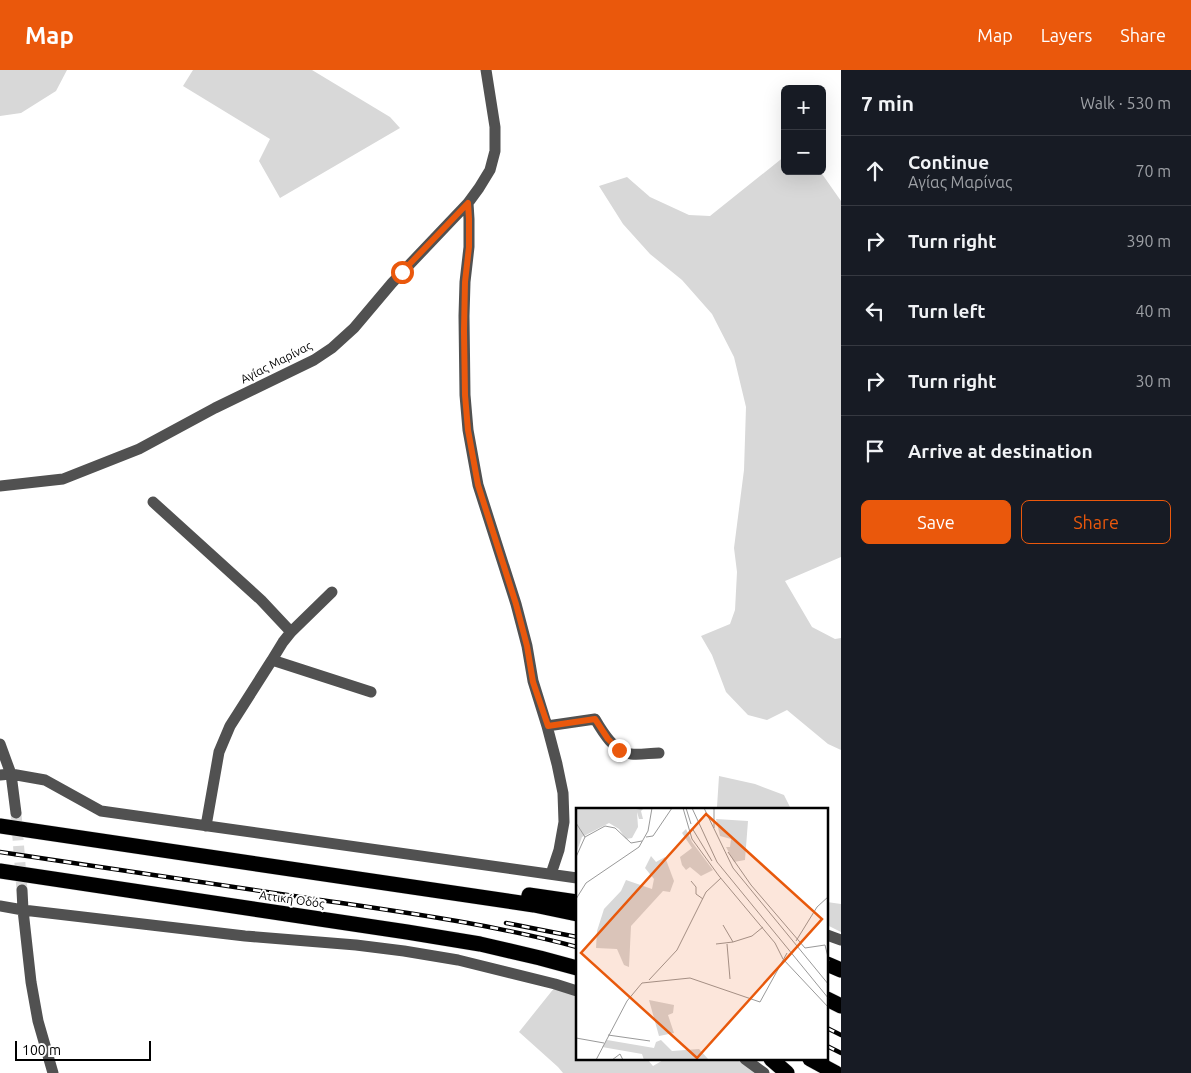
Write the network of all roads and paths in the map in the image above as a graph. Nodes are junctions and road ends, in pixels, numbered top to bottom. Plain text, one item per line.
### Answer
1 (486, 70) edge
2 (468, 203) junction
3 (0, 486) edge
4 (153, 502) dead end
5 (332, 592) dead end
6 (291, 632) junction
7 (272, 660) junction
8 (371, 692) dead end
9 (548, 726) junction
10 (0, 744) edge
11 (659, 753) dead end
12 (6, 774) edge
13 (16, 813) tunnel mouth
14 (0, 826) edge
15 (206, 826) junction
16 (0, 871) edge
17 (550, 874) junction
18 (576, 878) edge
19 (22, 890) tunnel mouth
20 (450, 893) junction
21 (576, 902) edge
22 (0, 906) edge
23 (23, 910) junction
24 (576, 914) edge
25 (828, 934) edge
26 (841, 940) edge
27 (828, 964) edge
28 (576, 968) edge
29 (841, 970) edge
30 (576, 991) edge
31 (828, 1000) edge
32 (841, 1006) edge
33 (746, 1060) edge
34 (772, 1060) edge
35 (812, 1060) edge
36 (53, 1073) edge
37 (764, 1073) edge
38 (787, 1073) edge
39 (836, 1073) edge

1 - 2 street, Αγίας Μαρίνας
2 - 3 street, Αγίας Μαρίνας
2 - 9 street
4 - 6 street
5 - 6 street
6 - 7 street
7 - 8 street
7 - 15 street
9 - 11 street
9 - 17 street
10 - 12 street
12 - 13 street
12 - 15 street
14 - 20 highway
15 - 17 street
16 - 28 highway, Αττική Οδός
17 - 18 street
19 - 23 street
20 - 21 highway
20 - 24 highway
22 - 23 street
23 - 30 street
23 - 36 street
25 - 26 street
27 - 29 highway
31 - 32 highway
33 - 37 street
34 - 38 highway
35 - 39 highway

